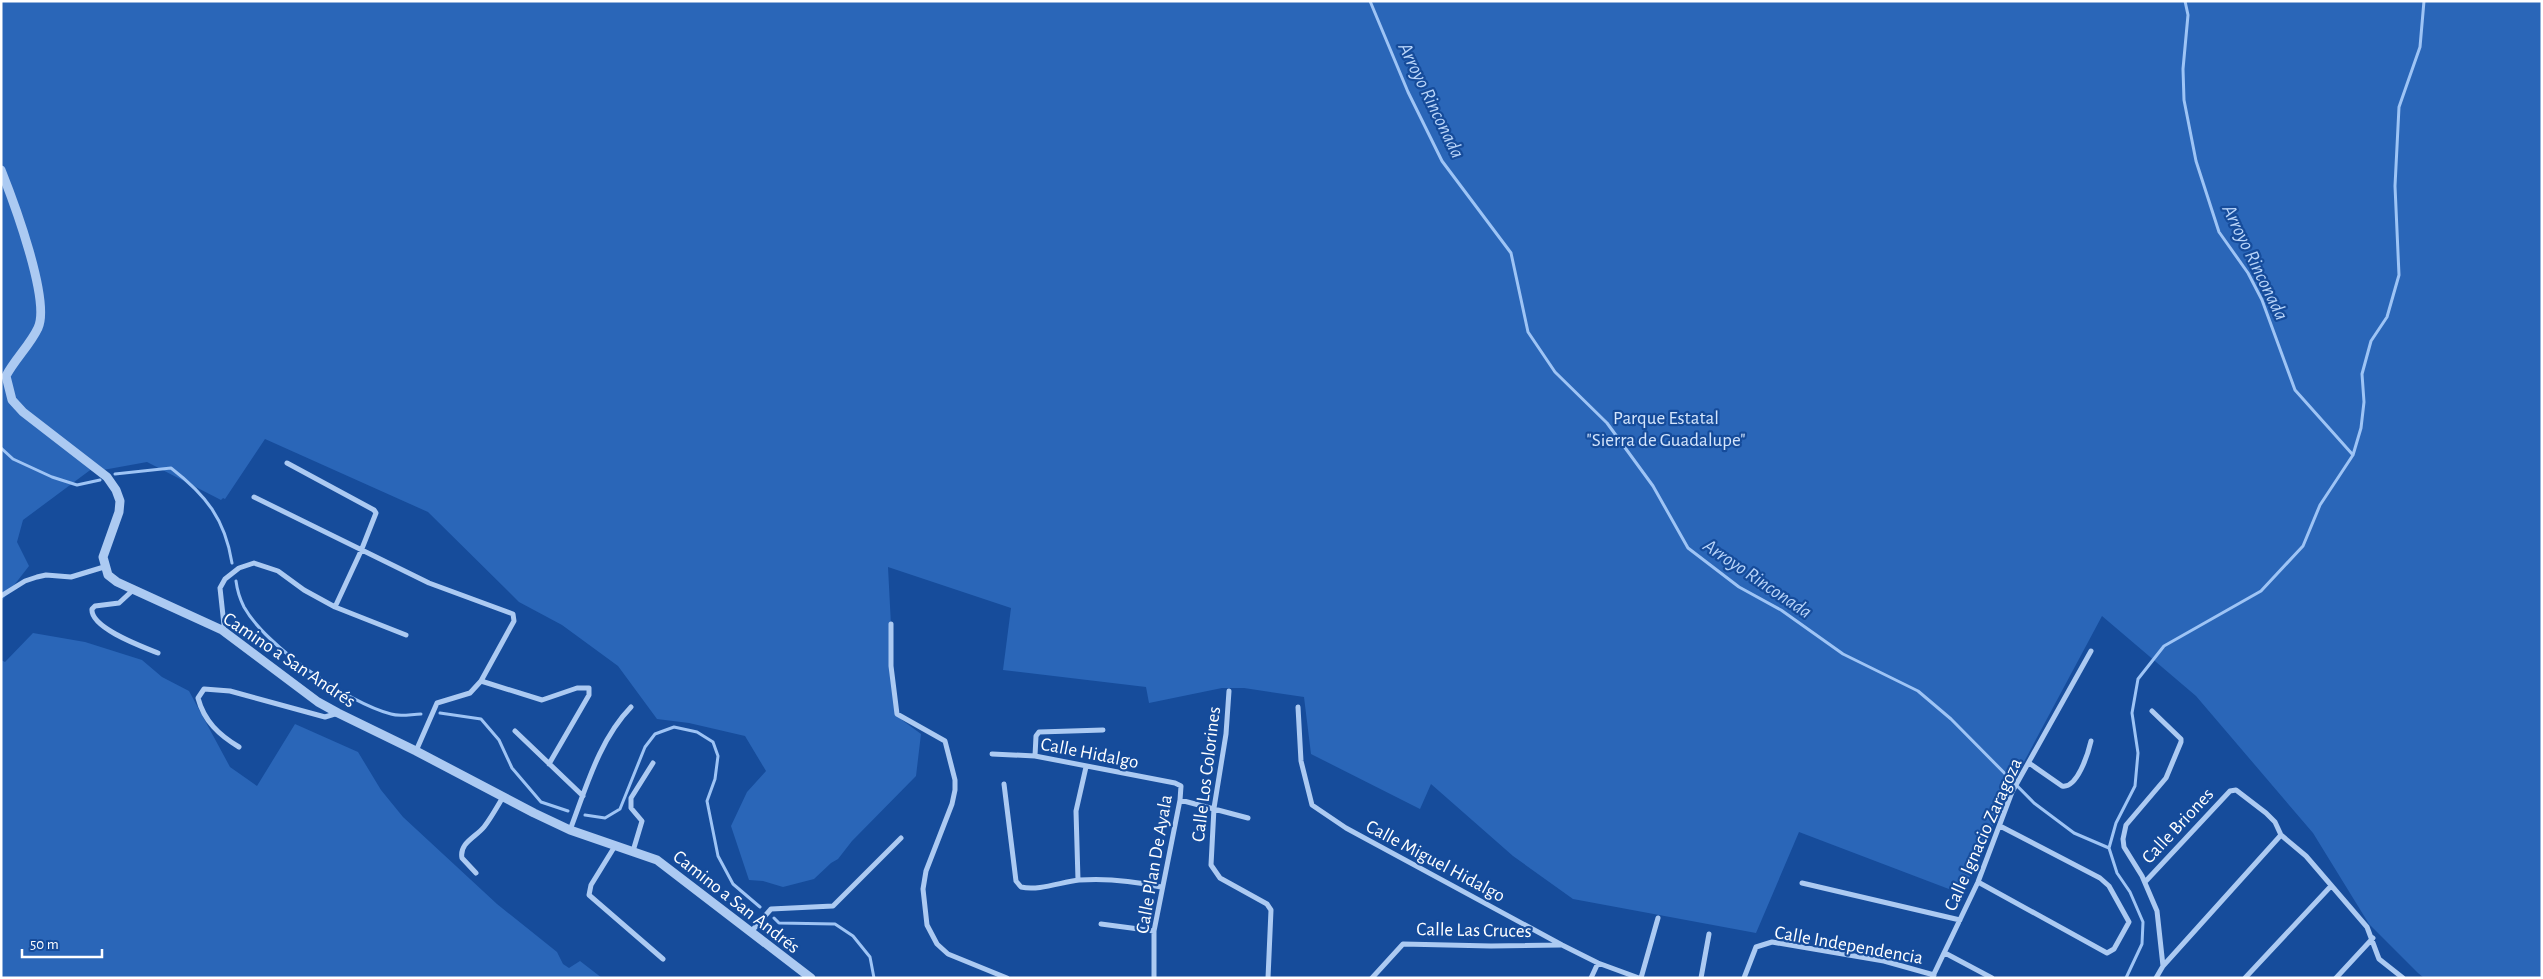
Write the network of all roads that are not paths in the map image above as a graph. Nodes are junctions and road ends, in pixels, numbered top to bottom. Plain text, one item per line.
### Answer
1 (1, 170) edge
2 (287, 463) dead end
3 (254, 497) dead end
4 (361, 551) junction
5 (104, 567) junction
6 (132, 591) junction
7 (1, 596) edge
8 (335, 607) junction
9 (890, 624) dead end
10 (222, 630) junction
11 (406, 635) dead end
12 (2091, 651) dead end
13 (158, 653) dead end
14 (481, 681) junction
15 (1229, 691) dead end
16 (1298, 707) dead end
17 (631, 708) dead end
18 (2152, 711) dead end
19 (338, 713) junction
20 (1103, 730) dead end
21 (515, 731) dead end
22 (2092, 742) dead end
23 (239, 747) dead end
24 (416, 751) junction
25 (992, 754) dead end
26 (1035, 756) junction
27 (654, 763) dead end
28 (2029, 763) junction
29 (549, 764) junction
30 (1086, 767) junction
31 (1004, 784) dead end
32 (1181, 786) joint
33 (583, 796) junction
34 (503, 797) junction
35 (1180, 800) junction
36 (1214, 808) junction
37 (1248, 818) dead end
38 (2000, 826) junction
39 (570, 830) junction
40 (2281, 835) junction
41 (901, 838) dead end
42 (615, 846) junction
43 (633, 851) junction
44 (476, 873) dead end
45 (1078, 880) junction
46 (1978, 882) junction
47 (2145, 882) junction
48 (1802, 883) dead end
49 (2331, 886) junction
50 (1162, 888) junction
51 (1658, 918) dead end
52 (1960, 920) junction
53 (1101, 924) dead end
54 (1154, 931) junction
55 (750, 933) junction
56 (1709, 934) dead end
57 (2373, 938) junction
58 (1562, 945) junction
59 (1944, 953) junction
60 (662, 959) dead end
61 (1598, 963) junction
62 (2163, 966) junction
63 (1933, 976) edge
64 (811, 978) edge
65 (1007, 978) edge
66 (1154, 978) edge
67 (1268, 978) edge
68 (1372, 978) edge
69 (1591, 978) edge
70 (1640, 978) edge
71 (1701, 978) edge
72 (1744, 978) edge
73 (1992, 978) edge
74 (2156, 978) edge
75 (2245, 978) edge
76 (2336, 978) edge
77 (2403, 978) edge

1 - 5 street
2 - 4 street
3 - 4 street
4 - 8 street
4 - 14 street
5 - 6 street, Camino a San Andrés
5 - 7 street
6 - 10 street, Camino a San Andrés
6 - 13 street
8 - 10 street
8 - 11 street
9 - 65 street
10 - 19 street, Camino a San Andrés
12 - 28 street, Calle Ignacio Zaragoza
14 - 24 street
14 - 29 street
15 - 36 street, Calle Los Colorines
16 - 58 street, Calle Miguel Hidalgo
17 - 33 street
18 - 47 street
19 - 23 street
19 - 24 street, Camino a San Andrés
20 - 26 street
21 - 29 street
22 - 28 street
24 - 34 street, Camino a San Andrés
25 - 26 street, Calle Hidalgo
26 - 30 street, Calle Hidalgo
27 - 43 street
28 - 38 street, Calle Ignacio Zaragoza
29 - 33 street
30 - 32 street, Calle Hidalgo
30 - 45 street
31 - 45 street
32 - 35 street, Calle Plan De Ayala
33 - 39 street
34 - 39 street, Camino a San Andrés
34 - 44 street
35 - 36 street
35 - 50 street, Calle Plan De Ayala
36 - 37 street
36 - 67 street, Calle Los Colorines
38 - 46 street, Calle Ignacio Zaragoza
38 - 46 street
39 - 42 street, Camino a San Andrés
40 - 47 street, Calle Briones
40 - 49 street
40 - 62 street
41 - 55 street
42 - 43 street, Camino a San Andrés
42 - 60 street
43 - 55 street, Camino a San Andrés
45 - 50 street
46 - 52 street, Calle Ignacio Zaragoza
47 - 62 street
48 - 52 street
49 - 57 street
49 - 75 street
50 - 54 street, Calle Plan De Ayala
51 - 70 street
52 - 59 street, Calle Ignacio Zaragoza
53 - 54 street
54 - 66 street, Calle Plan De Ayala
55 - 64 street, Camino a San Andrés
56 - 71 street
57 - 76 street
57 - 77 street
58 - 61 street, Calle Miguel Hidalgo
58 - 68 street, Calle Las Cruces
59 - 63 street, Calle Ignacio Zaragoza
59 - 73 street
61 - 69 street
61 - 70 street, Calle Miguel Hidalgo
62 - 74 street
63 - 72 street, Calle Independencia

